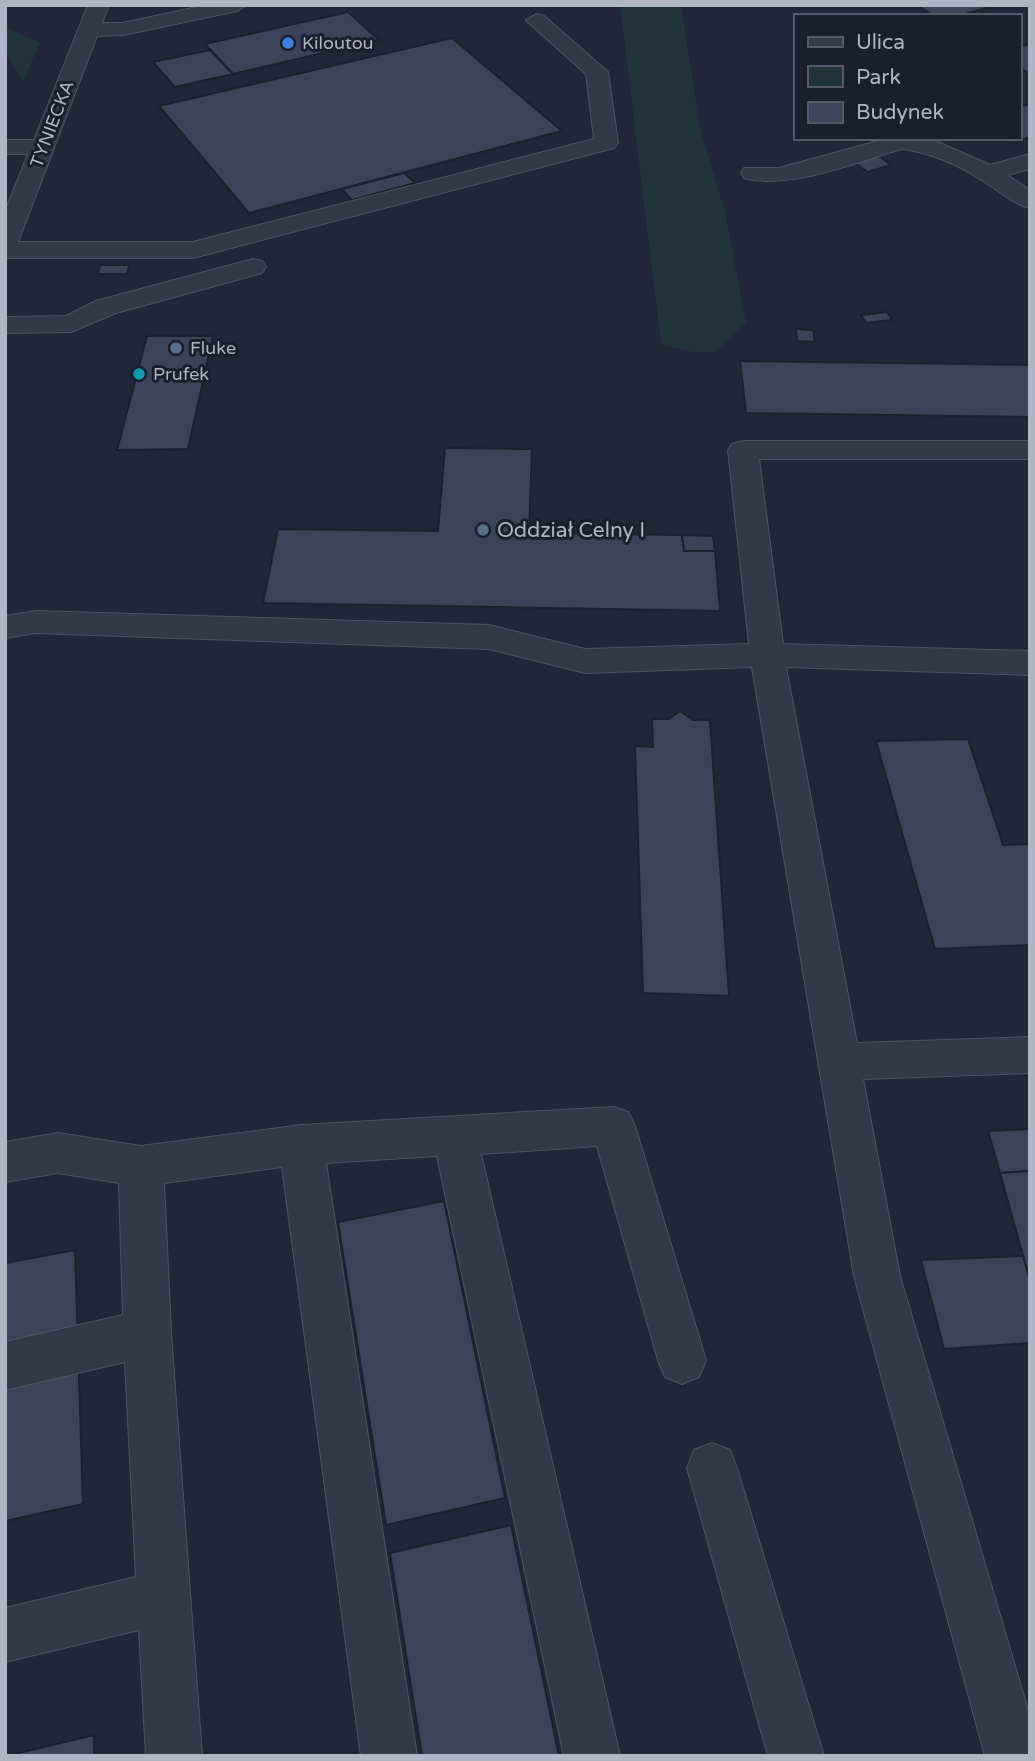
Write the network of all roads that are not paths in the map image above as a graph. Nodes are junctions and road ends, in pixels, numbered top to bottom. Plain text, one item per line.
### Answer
1 (99, 5) edge
2 (237, 5) edge
3 (537, 20) dead end
4 (89, 30) junction
5 (5, 147) edge
6 (44, 147) junction
7 (1030, 161) edge
8 (752, 173) dead end
9 (988, 173) junction
10 (1030, 201) edge
11 (5, 243) edge
12 (5, 250) edge
13 (253, 267) dead end
14 (5, 325) edge
15 (1030, 450) edge
16 (5, 627) edge
17 (767, 655) junction
18 (1030, 663) edge
19 (1030, 1055) edge
20 (841, 1062) junction
21 (456, 1136) junction
22 (301, 1145) junction
23 (5, 1162) edge
24 (141, 1166) junction
25 (147, 1333) junction
26 (682, 1360) dead end
27 (5, 1366) edge
28 (712, 1468) dead end
29 (162, 1598) junction
30 (5, 1634) edge
31 (174, 1756) edge
32 (389, 1756) edge
33 (592, 1756) edge
34 (796, 1756) edge
35 (1013, 1756) edge

1 - 4 street, TYNIECKA
2 - 4 street
3 - 12 street
4 - 6 street, TYNIECKA
5 - 6 street
6 - 11 street, TYNIECKA
7 - 9 street
8 - 9 street
9 - 10 street
13 - 14 street
15 - 17 street
16 - 17 street
17 - 18 street
17 - 20 street
19 - 20 street
20 - 35 street
21 - 22 street
21 - 26 street
21 - 33 street
22 - 24 street
22 - 32 street
23 - 24 street
24 - 25 street
25 - 27 street
25 - 29 street
28 - 34 street
29 - 30 street
29 - 31 street

